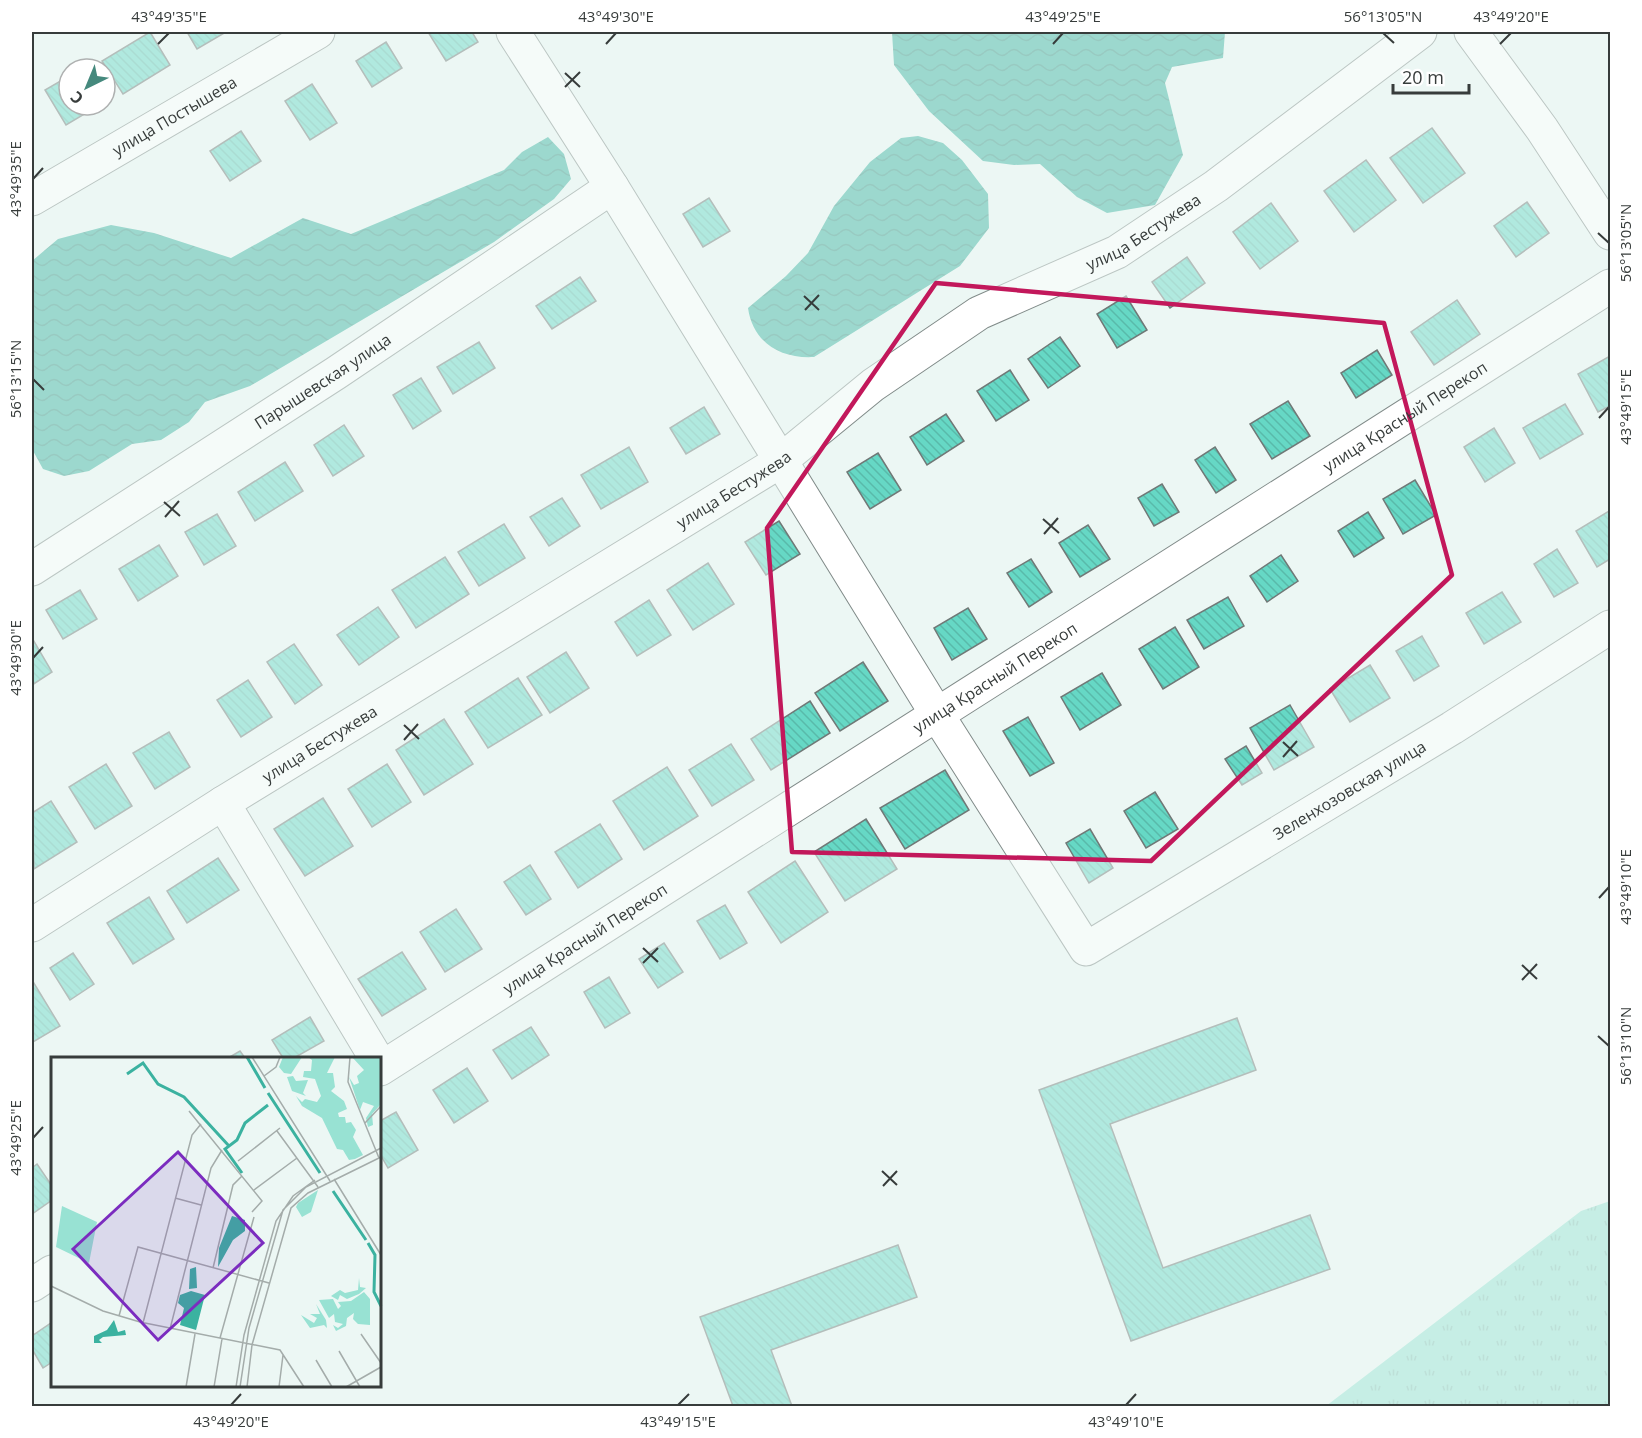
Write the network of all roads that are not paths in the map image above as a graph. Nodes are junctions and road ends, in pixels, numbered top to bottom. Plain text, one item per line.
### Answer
1 (318, 32) edge
2 (513, 32) edge
3 (1420, 32) edge
4 (1471, 32) edge
5 (612, 187) junction
6 (32, 199) edge
7 (1611, 233) edge
8 (1611, 286) edge
9 (779, 462) junction
10 (32, 569) edge
11 (1611, 627) edge
12 (938, 716) junction
13 (223, 802) junction
14 (32, 925) edge
15 (374, 1057) edge
16 (381, 1064) edge
17 (51, 1273) edge
18 (32, 1286) edge

1 - 6 street, улица Постышева
2 - 5 street
3 - 9 street, улица Бестужева
4 - 7 street
5 - 9 street
5 - 10 street, Парышевская улица
8 - 12 street, улица Красный Перекоп
9 - 12 street
9 - 13 street, улица Бестужева
11 - 12 street, Зеленхозовская улица
12 - 16 street, улица Красный Перекоп
13 - 14 street, улица Бестужева
13 - 15 street
17 - 18 street

